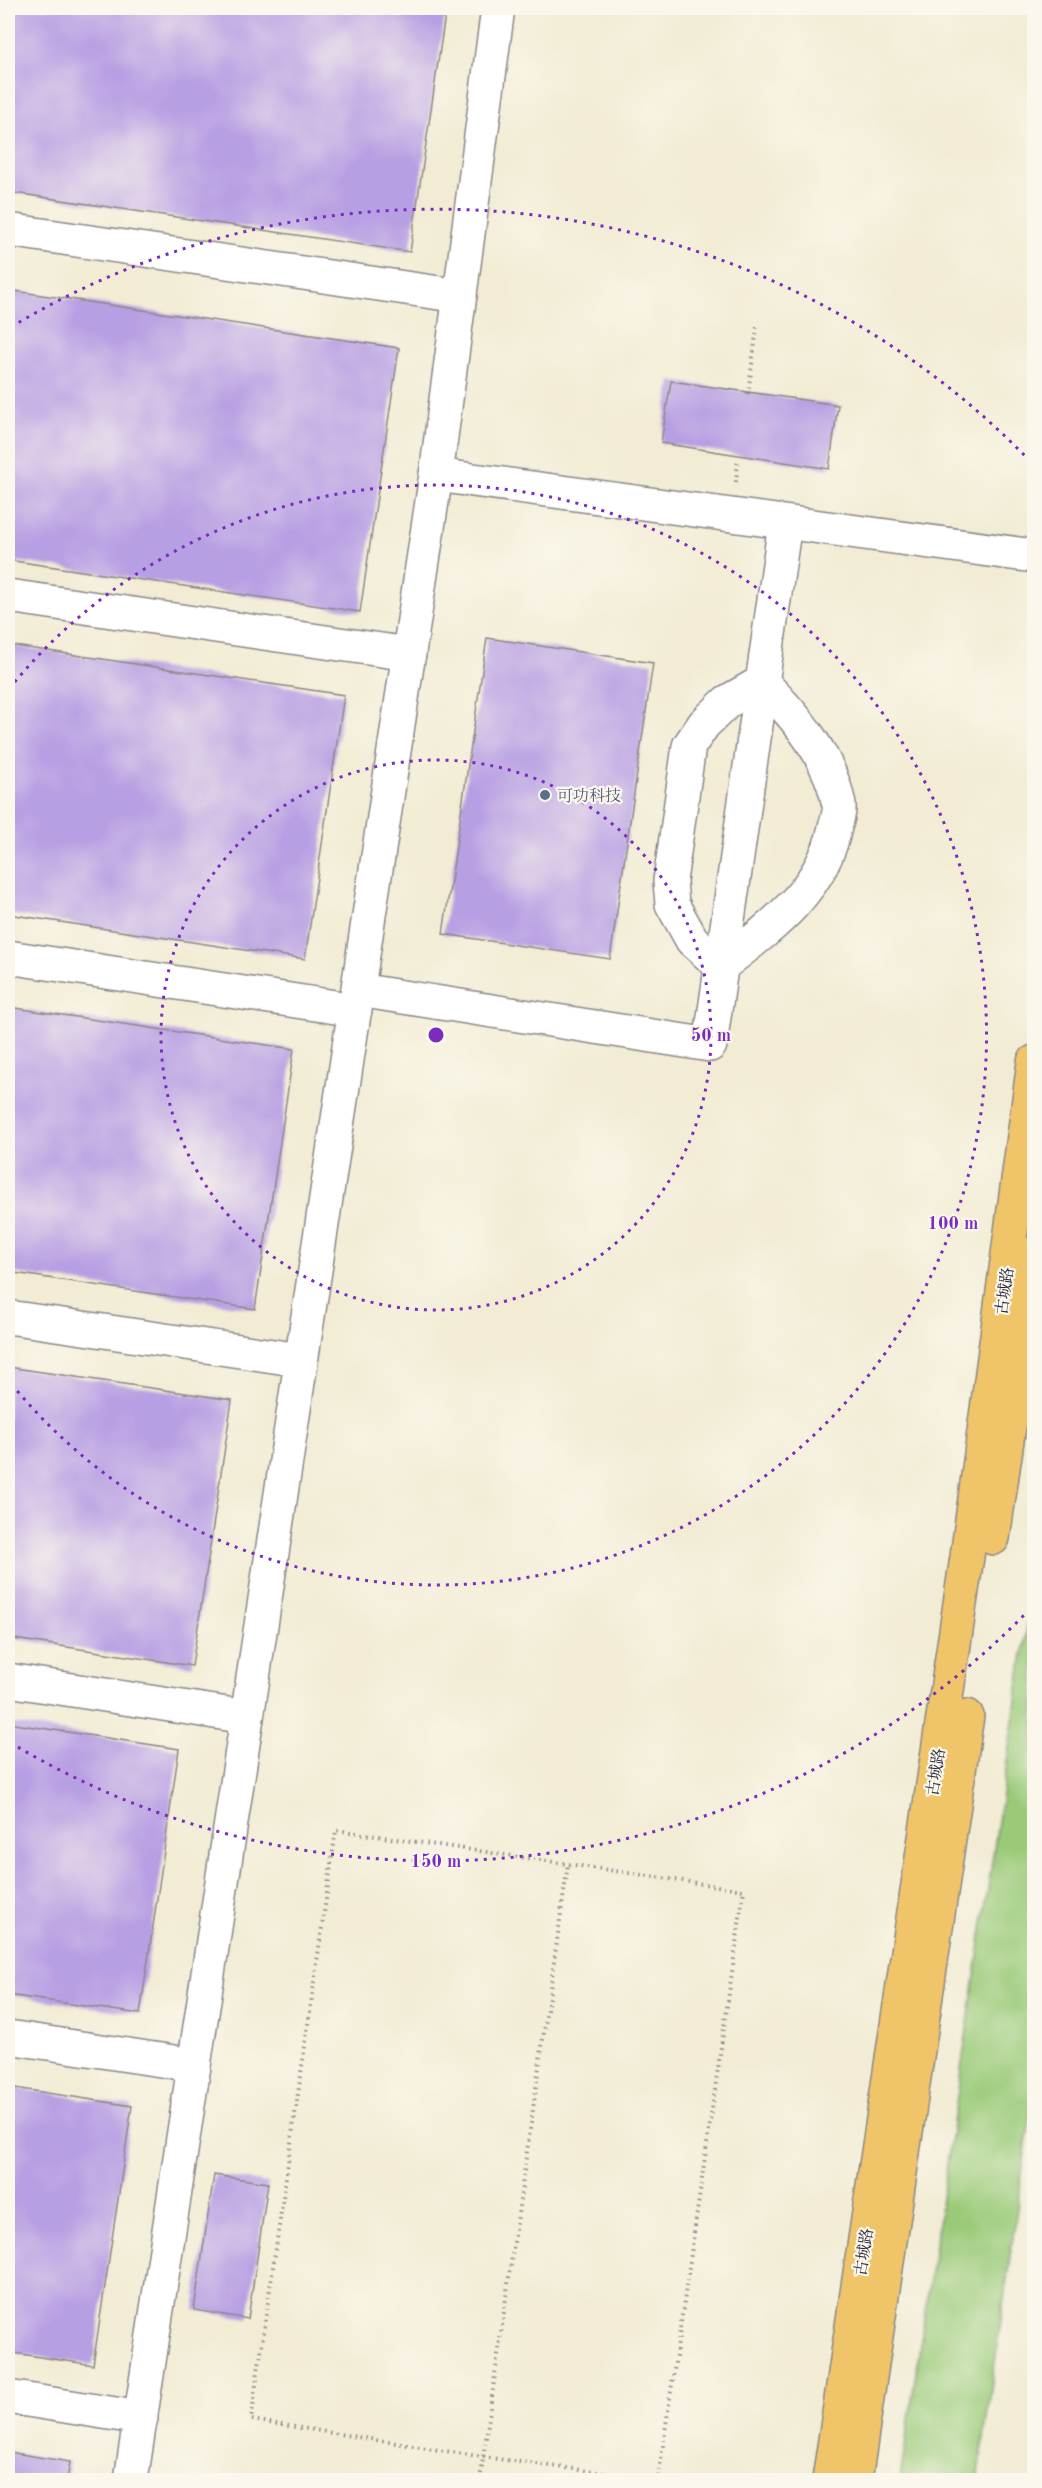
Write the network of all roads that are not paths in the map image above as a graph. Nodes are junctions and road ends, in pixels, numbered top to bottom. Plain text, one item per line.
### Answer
1 (498, 8) edge
2 (8, 230) edge
3 (460, 296) junction
4 (436, 475) junction
5 (785, 523) junction
6 (1035, 556) edge
7 (8, 596) edge
8 (409, 654) junction
9 (762, 682) junction
10 (8, 957) edge
11 (721, 966) junction
12 (356, 1000) junction
13 (1035, 1062) edge
14 (1035, 1253) edge
15 (8, 1317) edge
16 (301, 1360) junction
17 (8, 1680) edge
18 (247, 1718) junction
19 (8, 2037) edge
20 (194, 2065) junction
21 (8, 2397) edge
22 (141, 2418) junction
23 (131, 2481) edge
24 (829, 2481) edge
25 (855, 2481) edge

1 - 3 lane
2 - 3 lane
3 - 4 lane
4 - 5 lane
4 - 8 lane
5 - 6 lane
5 - 9 lane
7 - 8 lane
8 - 12 lane
9 - 11 lane
9 - 11 lane
9 - 11 lane
10 - 12 lane
11 - 12 lane
12 - 16 lane
13 - 24 main road, 古城路
14 - 25 main road, 古城路
15 - 16 lane
16 - 18 lane
17 - 18 lane
18 - 20 lane
19 - 20 lane
20 - 22 lane
21 - 22 lane
22 - 23 lane

